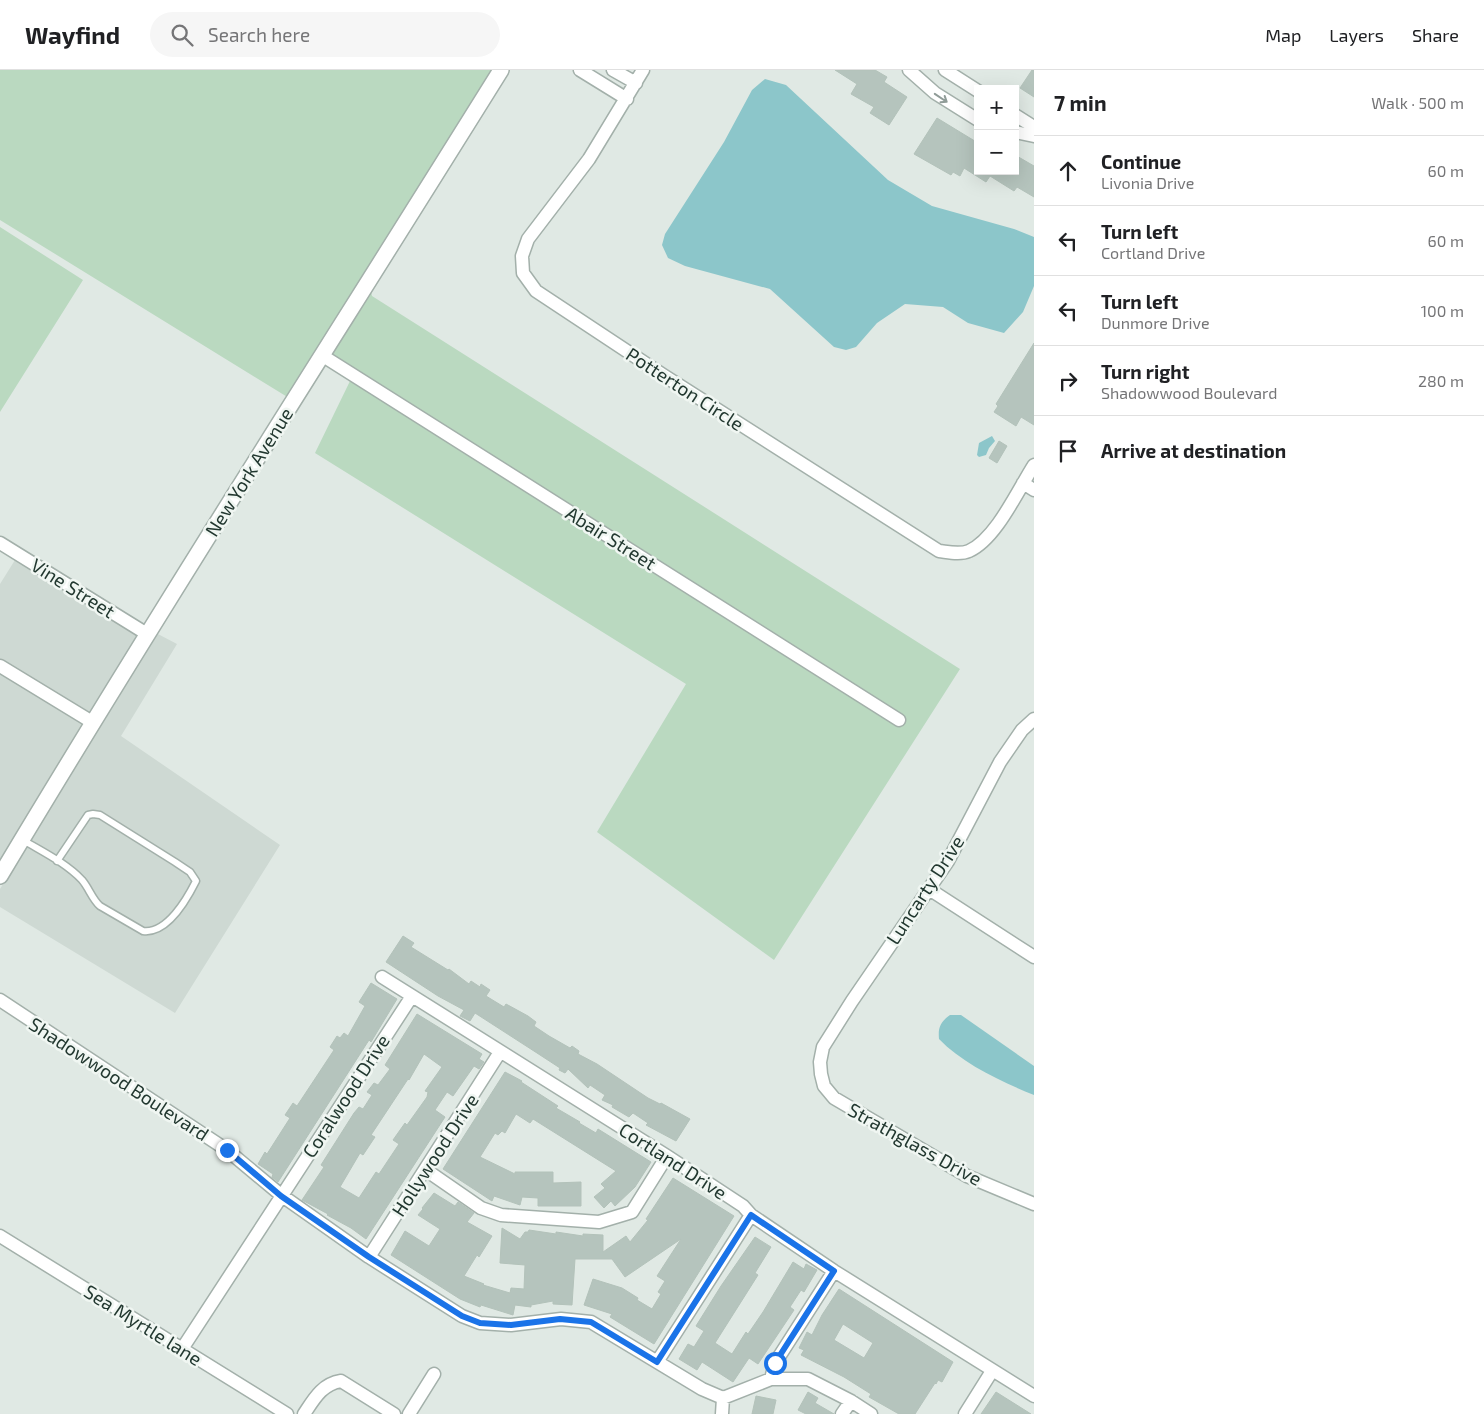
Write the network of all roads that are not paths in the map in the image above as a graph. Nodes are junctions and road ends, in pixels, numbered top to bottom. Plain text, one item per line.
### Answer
1 (502, 70) edge
2 (613, 70) edge
3 (643, 70) edge
4 (909, 70) edge
5 (945, 70) edge
6 (585, 71) edge
7 (636, 83) junction
8 (974, 88) edge
9 (627, 99) junction
10 (974, 117) edge
11 (1019, 118) edge
12 (1034, 127) edge
13 (1019, 133) edge
14 (1034, 136) edge
15 (323, 356) junction
16 (1033, 469) edge
17 (1029, 487) edge
18 (0, 543) edge
19 (147, 634) junction
20 (0, 666) edge
21 (1034, 719) edge
22 (899, 720) dead end
23 (92, 722) junction
24 (22, 839) junction
25 (57, 861) junction
26 (0, 876) edge
27 (929, 889) junction
28 (1034, 957) edge
29 (382, 977) dead end
30 (412, 996) junction
31 (0, 1000) edge
32 (500, 1052) junction
33 (820, 1062) joint
34 (667, 1156) junction
35 (426, 1170) junction
36 (281, 1196) junction
37 (1034, 1204) edge
38 (751, 1215) junction
39 (0, 1236) edge
40 (369, 1257) junction
41 (834, 1271) junction
42 (182, 1349) junction
43 (657, 1362) junction
44 (992, 1371) junction
45 (434, 1374) dead end
46 (771, 1378) junction
47 (1034, 1396) edge
48 (723, 1398) junction
49 (851, 1401) junction
50 (287, 1414) edge
51 (304, 1414) edge
52 (394, 1414) edge
53 (409, 1414) edge
54 (722, 1414) edge
55 (842, 1414) edge
56 (871, 1414) edge
57 (965, 1414) edge

1 - 15 street, New York Avenue
2 - 7 street
3 - 7 street, Potterton Circle
4 -> 10 street
5 - 8 street
6 - 9 street
7 - 9 street, Potterton Circle
9 - 17 street, Potterton Circle
11 - 12 street
13 - 14 street
15 - 19 street, New York Avenue
15 - 22 street, Abair Street
16 - 17 street, Potterton Circle
18 - 19 street, Vine Street
19 - 23 street, New York Avenue
20 - 23 street
21 - 27 street, Luncarty Drive
23 - 24 street, New York Avenue
24 - 25 lane
24 - 26 street, New York Avenue
25 - 25 lane
27 - 28 street
27 - 33 street, Luncarty Drive
29 - 30 street, Cortland Drive
30 - 32 street, Cortland Drive
30 - 36 street, Coralwood Drive
31 - 36 street, Shadowwood Boulevard
32 - 34 street, Cortland Drive
32 - 35 street, Hollywood Drive
33 - 37 street, Strathglass Drive
34 - 35 street
34 - 38 street, Cortland Drive
35 - 40 street, Hollywood Drive
36 - 40 street, Shadowwood Boulevard
36 - 42 street, Coralwood Drive
38 - 41 street, Cortland Drive
38 - 43 street
39 - 42 street, Sea Myrtle lane
40 - 43 street, Shadowwood Boulevard
41 - 44 street, Cortland Drive
41 - 46 street
42 - 50 street, Sea Myrtle lane
43 - 48 street, Shadowwood Boulevard
44 - 47 street, Cortland Drive
44 - 57 street
45 - 53 street
46 - 48 street
46 - 49 street
48 - 54 street
49 - 55 street
49 - 56 street
51 - 52 street

